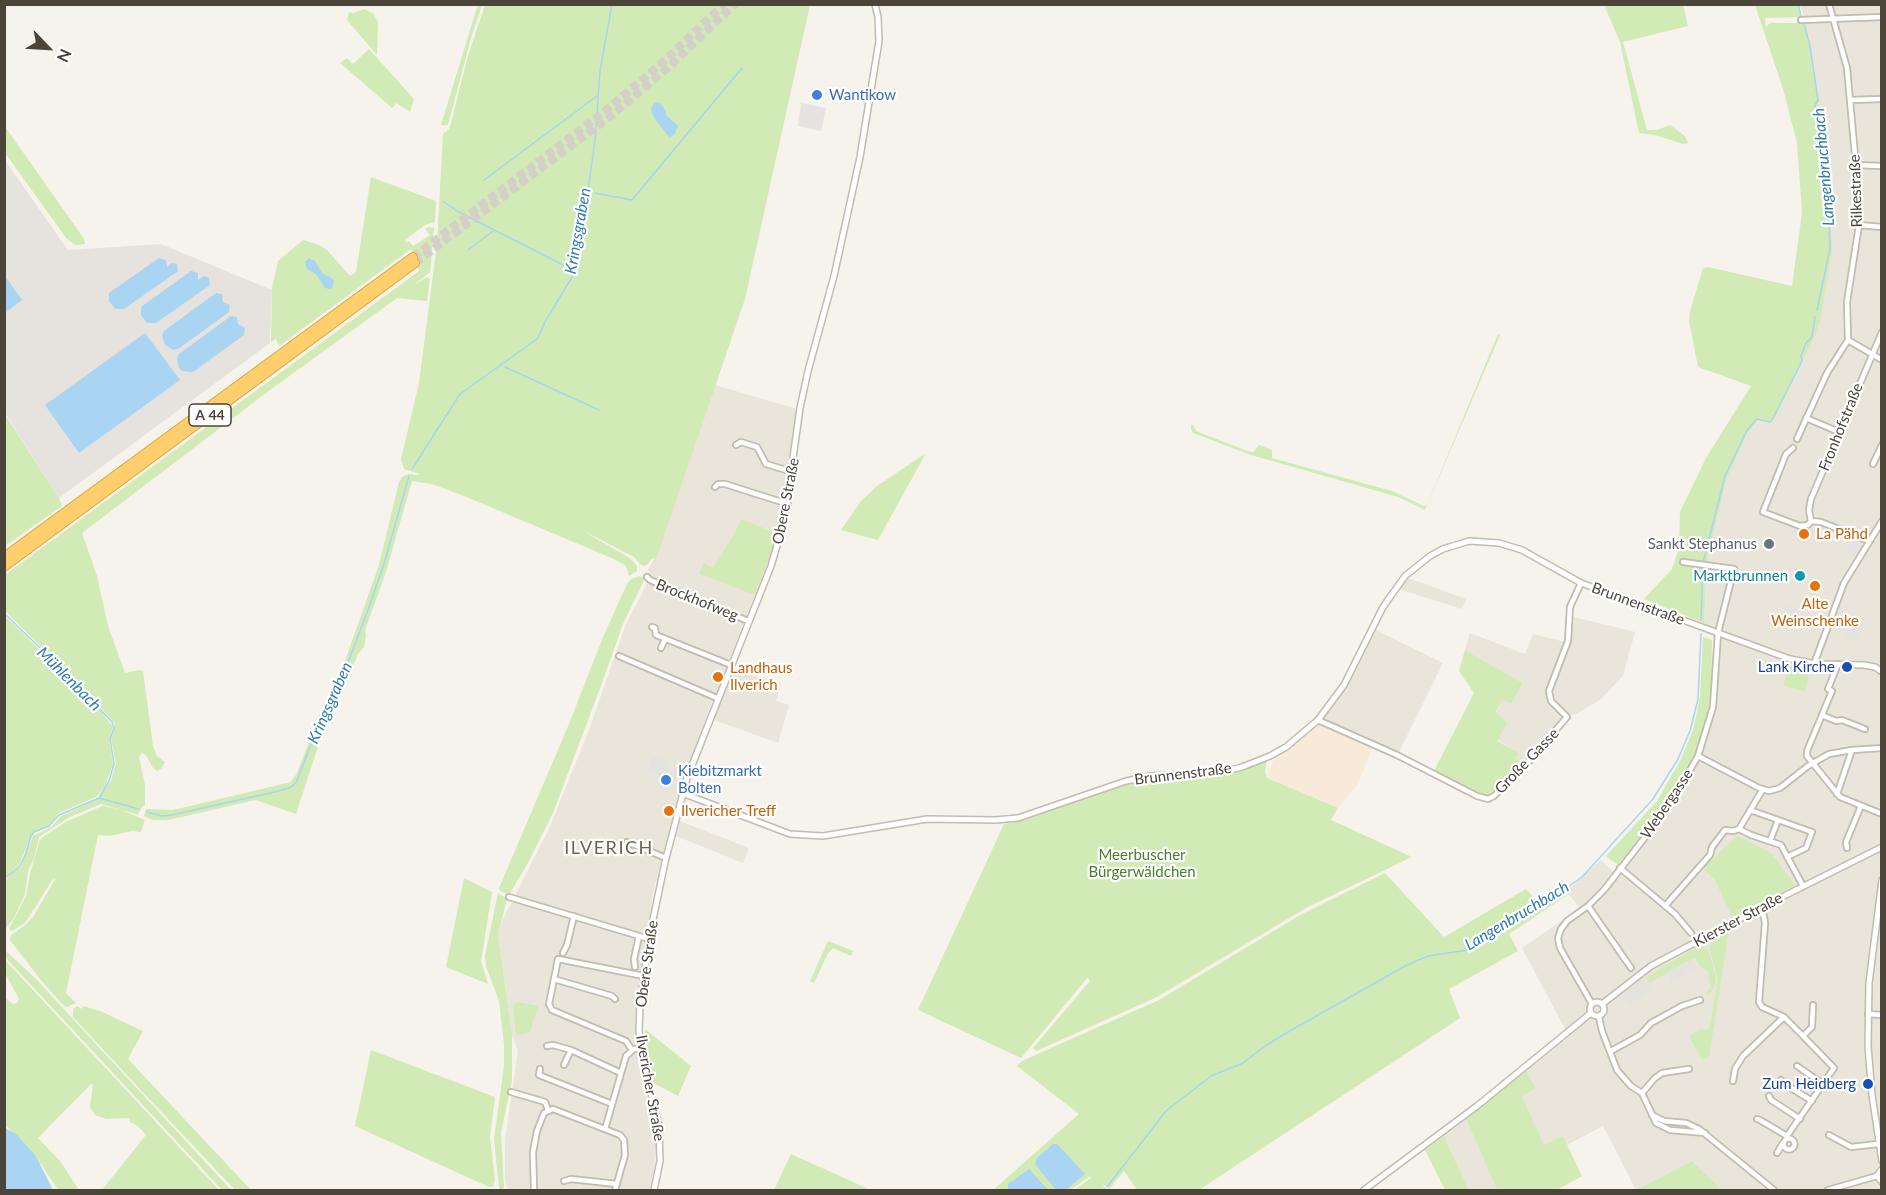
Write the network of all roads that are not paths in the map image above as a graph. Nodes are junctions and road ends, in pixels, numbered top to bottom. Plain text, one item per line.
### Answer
1 (875, 4) edge
2 (1829, 4) edge
3 (1881, 17) edge
4 (1833, 18) junction
5 (1800, 20) dead end
6 (1881, 99) edge
7 (1850, 100) junction
8 (1856, 165) junction
9 (1881, 166) edge
10 (1859, 225) junction
11 (1881, 227) edge
12 (1881, 332) edge
13 (1848, 340) junction
14 (1871, 354) junction
15 (1881, 360) edge
16 (1806, 418) junction
17 (1839, 432) junction
18 (1797, 439) dead end
19 (736, 445) dead end
20 (1881, 445) edge
21 (1793, 448) dead end
22 (1873, 464) dead end
23 (793, 472) junction
24 (715, 487) dead end
25 (788, 504) junction
26 (1881, 521) edge
27 (1813, 522) junction
28 (1869, 541) junction
29 (4, 557) edge
30 (1683, 562) dead end
31 (4, 567) edge
32 (647, 577) dead end
33 (1581, 583) junction
34 (748, 621) junction
35 (652, 627) dead end
36 (1718, 633) junction
37 (665, 639) junction
38 (661, 648) dead end
39 (619, 656) dead end
40 (1814, 664) junction
41 (1838, 664) junction
42 (731, 665) junction
43 (1881, 672) edge
44 (717, 698) junction
45 (1822, 715) junction
46 (1318, 720) junction
47 (1865, 729) dead end
48 (1881, 748) edge
49 (1852, 750) junction
50 (1698, 756) junction
51 (1813, 764) junction
52 (1763, 789) junction
53 (682, 793) junction
54 (1837, 794) junction
55 (1861, 806) junction
56 (1750, 810) junction
57 (1881, 814) edge
58 (1778, 820) junction
59 (1739, 829) junction
60 (1770, 841) junction
61 (627, 842) dead end
62 (1881, 847) edge
63 (1847, 848) dead end
64 (1787, 857) junction
65 (666, 858) junction
66 (1620, 868) junction
67 (1881, 880) edge
68 (1803, 886) junction
69 (509, 897) dead end
70 (1588, 906) junction
71 (1665, 906) junction
72 (1761, 907) junction
73 (574, 916) junction
74 (1690, 933) dead end
75 (639, 936) junction
76 (649, 939) junction
77 (563, 952) dead end
78 (634, 967) dead end
79 (1631, 968) dead end
80 (644, 976) junction
81 (554, 979) junction
82 (615, 999) dead end
83 (1700, 1000) dead end
84 (1592, 1004) junction
85 (1602, 1004) junction
86 (1813, 1005) dead end
87 (1591, 1013) junction
88 (1868, 1014) junction
89 (1881, 1015) edge
90 (1599, 1017) junction
91 (1784, 1017) junction
92 (639, 1020) joint
93 (1803, 1036) junction
94 (547, 1046) dead end
95 (641, 1048) junction
96 (571, 1050) junction
97 (632, 1050) junction
98 (1611, 1051) junction
99 (564, 1065) dead end
100 (1797, 1066) dead end
101 (540, 1069) dead end
102 (1689, 1069) dead end
103 (621, 1073) junction
104 (1782, 1080) dead end
105 (1732, 1081) dead end
106 (1823, 1084) junction
107 (511, 1092) dead end
108 (1642, 1093) junction
109 (1769, 1096) dead end
110 (1812, 1101) junction
111 (612, 1104) junction
112 (548, 1110) junction
113 (1757, 1119) dead end
114 (1800, 1119) junction
115 (605, 1129) junction
116 (1828, 1135) dead end
117 (1787, 1136) junction
118 (1878, 1144) junction
119 (1777, 1153) dead end
120 (1881, 1161) edge
121 (1881, 1169) edge
122 (1879, 1179) edge
123 (564, 1181) dead end
124 (617, 1184) junction
125 (534, 1191) edge
126 (615, 1191) edge
127 (654, 1191) edge
128 (1364, 1191) edge
129 (1774, 1191) edge
130 (1828, 1191) edge

1 - 23 street, Obere Straße
2 - 4 street, Rilkestraße
3 - 4 street
4 - 5 street
4 - 7 street, Rilkestraße
6 - 7 street
7 - 8 street, Rilkestraße
8 - 9 street
8 - 10 street, Rilkestraße
10 - 11 street
10 - 13 street, Rilkestraße
12 - 14 street, Fronhofstraße
13 - 14 street
13 - 16 street
14 - 15 street
14 - 17 street, Fronhofstraße
16 - 17 street
16 - 18 street
17 - 27 street, Fronhofstraße
19 - 23 street
20 - 22 street
21 - 27 street
23 - 25 street, Obere Straße
24 - 25 street
25 - 34 street, Obere Straße
26 - 28 street
27 - 28 street
28 - 40 street
29 - 31 highway, A 44
30 - 36 street, Webergasse
32 - 34 street, Brockhofweg
33 - 36 street, Brunnenstraße
33 - 46 street, Brunnenstraße
33 - 46 street, Große Gasse
34 - 42 street, Obere Straße
35 - 37 street
36 - 40 street, Brunnenstraße
36 - 50 street, Webergasse
37 - 38 street
37 - 42 street
39 - 44 street
40 - 41 street, Brunnenstraße
41 - 43 street, Brunnenstraße
41 - 45 street
42 - 44 street, Obere Straße
44 - 53 street, Obere Straße
45 - 47 street
45 - 51 street
46 - 53 street, Brunnenstraße
48 - 49 street
49 - 51 street
49 - 54 street
50 - 52 street
50 - 66 street, Webergasse
51 - 52 street
51 - 54 street
52 - 56 street
53 - 65 street, Obere Straße
54 - 55 street
55 - 57 street
55 - 63 street
56 - 58 street
56 - 59 street
58 - 60 street
58 - 64 street
59 - 60 street
59 - 71 street
60 - 64 street
61 - 65 street
62 - 68 street, Kierster Straße
64 - 68 street
65 - 76 street, Obere Straße
66 - 70 street, Webergasse
66 - 71 street
67 - 88 street
68 - 72 street, Kierster Straße
69 - 73 street
70 - 79 street
70 - 84 street, Webergasse
71 - 74 street
72 - 85 street, Kierster Straße
72 - 91 street
73 - 75 street
73 - 77 street
75 - 76 street
75 - 78 street
76 - 80 street, Obere Straße
80 - 81 street
80 - 92 street, Obere Straße
81 - 82 street
81 - 97 street
83 - 98 street
84 - 85 street
84 - 87 street
85 - 90 street
86 - 93 street
87 - 90 street
87 - 128 street
88 - 89 street
88 - 118 street
90 - 98 street
91 - 93 street
91 - 105 street
92 - 95 street, Ilvericher Straße
93 - 106 street
94 - 96 street
95 - 97 street
95 - 127 street, Ilvericher Straße
96 - 99 street
96 - 103 street
97 - 103 street
98 - 108 street
100 - 106 street
101 - 111 street
102 - 108 street
103 - 111 street
104 - 110 street
106 - 110 street
107 - 112 street
108 - 129 street
109 - 114 street
110 - 114 street
111 - 115 street
112 - 115 street
112 - 125 street
113 - 117 street
114 - 117 street
115 - 124 street
116 - 118 street
117 - 119 street
118 - 120 street
121 - 122 street
122 - 130 street
123 - 124 street
124 - 126 street

